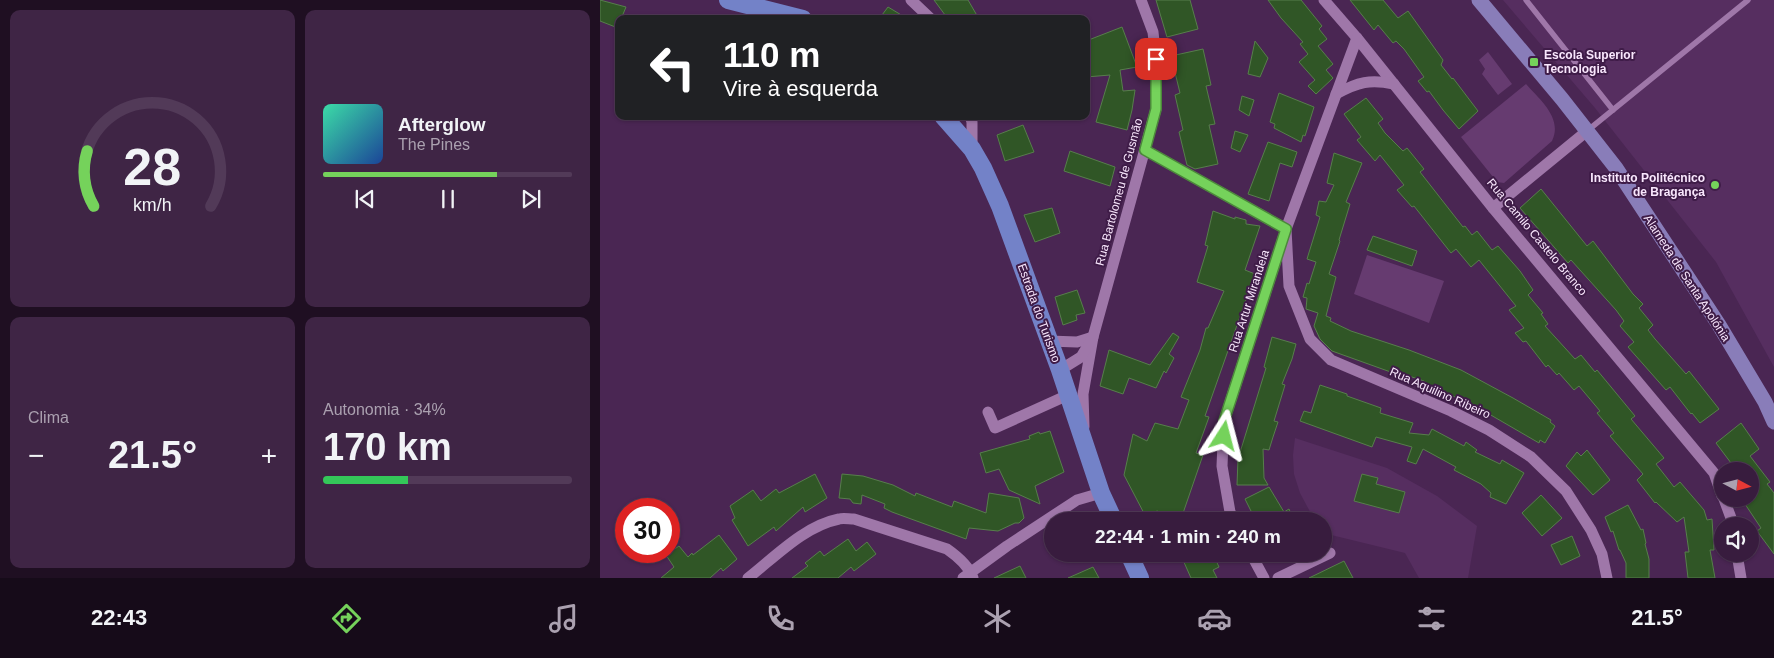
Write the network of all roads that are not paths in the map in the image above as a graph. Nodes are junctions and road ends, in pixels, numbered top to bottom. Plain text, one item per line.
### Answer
1 (728, 0) edge
2 (911, 0) edge
3 (1324, 0) edge
4 (1479, 0) edge
5 (1526, 0) edge
6 (1748, 0) edge
7 (1139, 2) edge
8 (787, 15) edge
9 (927, 15) edge
10 (1357, 38) junction
11 (1394, 84) junction
12 (1336, 94) junction
13 (1613, 110) junction
14 (947, 120) edge
15 (971, 120) edge
16 (1587, 131) junction
17 (972, 149) junction
18 (1145, 150) junction
19 (1494, 208) junction
20 (1286, 229) junction
21 (1093, 336) junction
22 (1049, 341) junction
23 (1060, 370) junction
24 (1068, 395) junction
25 (988, 412) dead end
26 (1774, 422) edge
27 (1085, 442) junction
28 (1714, 473) edge
29 (1101, 493) junction
30 (1110, 512) edge
31 (1230, 512) edge
32 (1133, 562) edge
33 (1255, 562) edge
34 (1316, 562) edge
35 (1738, 562) edge
36 (1297, 574) edge
37 (969, 576) edge
38 (748, 578) edge
39 (1140, 578) edge
40 (1264, 578) edge
41 (1278, 578) edge
42 (1607, 578) edge
43 (1741, 578) edge

1 - 8 main road
2 - 9 street
3 - 10 street, Rua Camilo Castelo Branco
4 - 16 street, Alameda de Santa Apolónia
5 - 13 lane
6 - 13 lane
7 - 18 street, Rua Bartolomeu de Gusmão
10 - 11 street, Rua Camilo Castelo Branco
10 - 12 street, Rua Artur Mirandela
11 - 12 street
11 - 19 street, Rua Camilo Castelo Branco
12 - 20 street, Rua Artur Mirandela
13 - 16 lane
14 - 17 main road, Estrada do Turismo
15 - 17 street
16 - 19 street
16 - 26 street, Alameda de Santa Apolónia
17 - 22 main road, Estrada do Turismo
18 - 20 street
18 - 21 street, Rua Bartolomeu de Gusmão
19 - 28 street, Rua Camilo Castelo Branco
20 - 31 street, Rua Artur Mirandela
20 - 42 street, Rua Aquilino Ribeiro
21 - 22 street
21 - 23 street, Rua Bartolomeu de Gusmão
21 - 27 street
22 - 23 main road, Estrada do Turismo
23 - 24 main road, Estrada do Turismo
24 - 25 street
24 - 27 main road, Estrada do Turismo
27 - 29 main road, Estrada do Turismo
29 - 30 main road, Estrada do Turismo
29 - 37 street
32 - 39 main road
33 - 40 street
34 - 36 street
35 - 43 street
36 - 41 street
37 - 38 street

